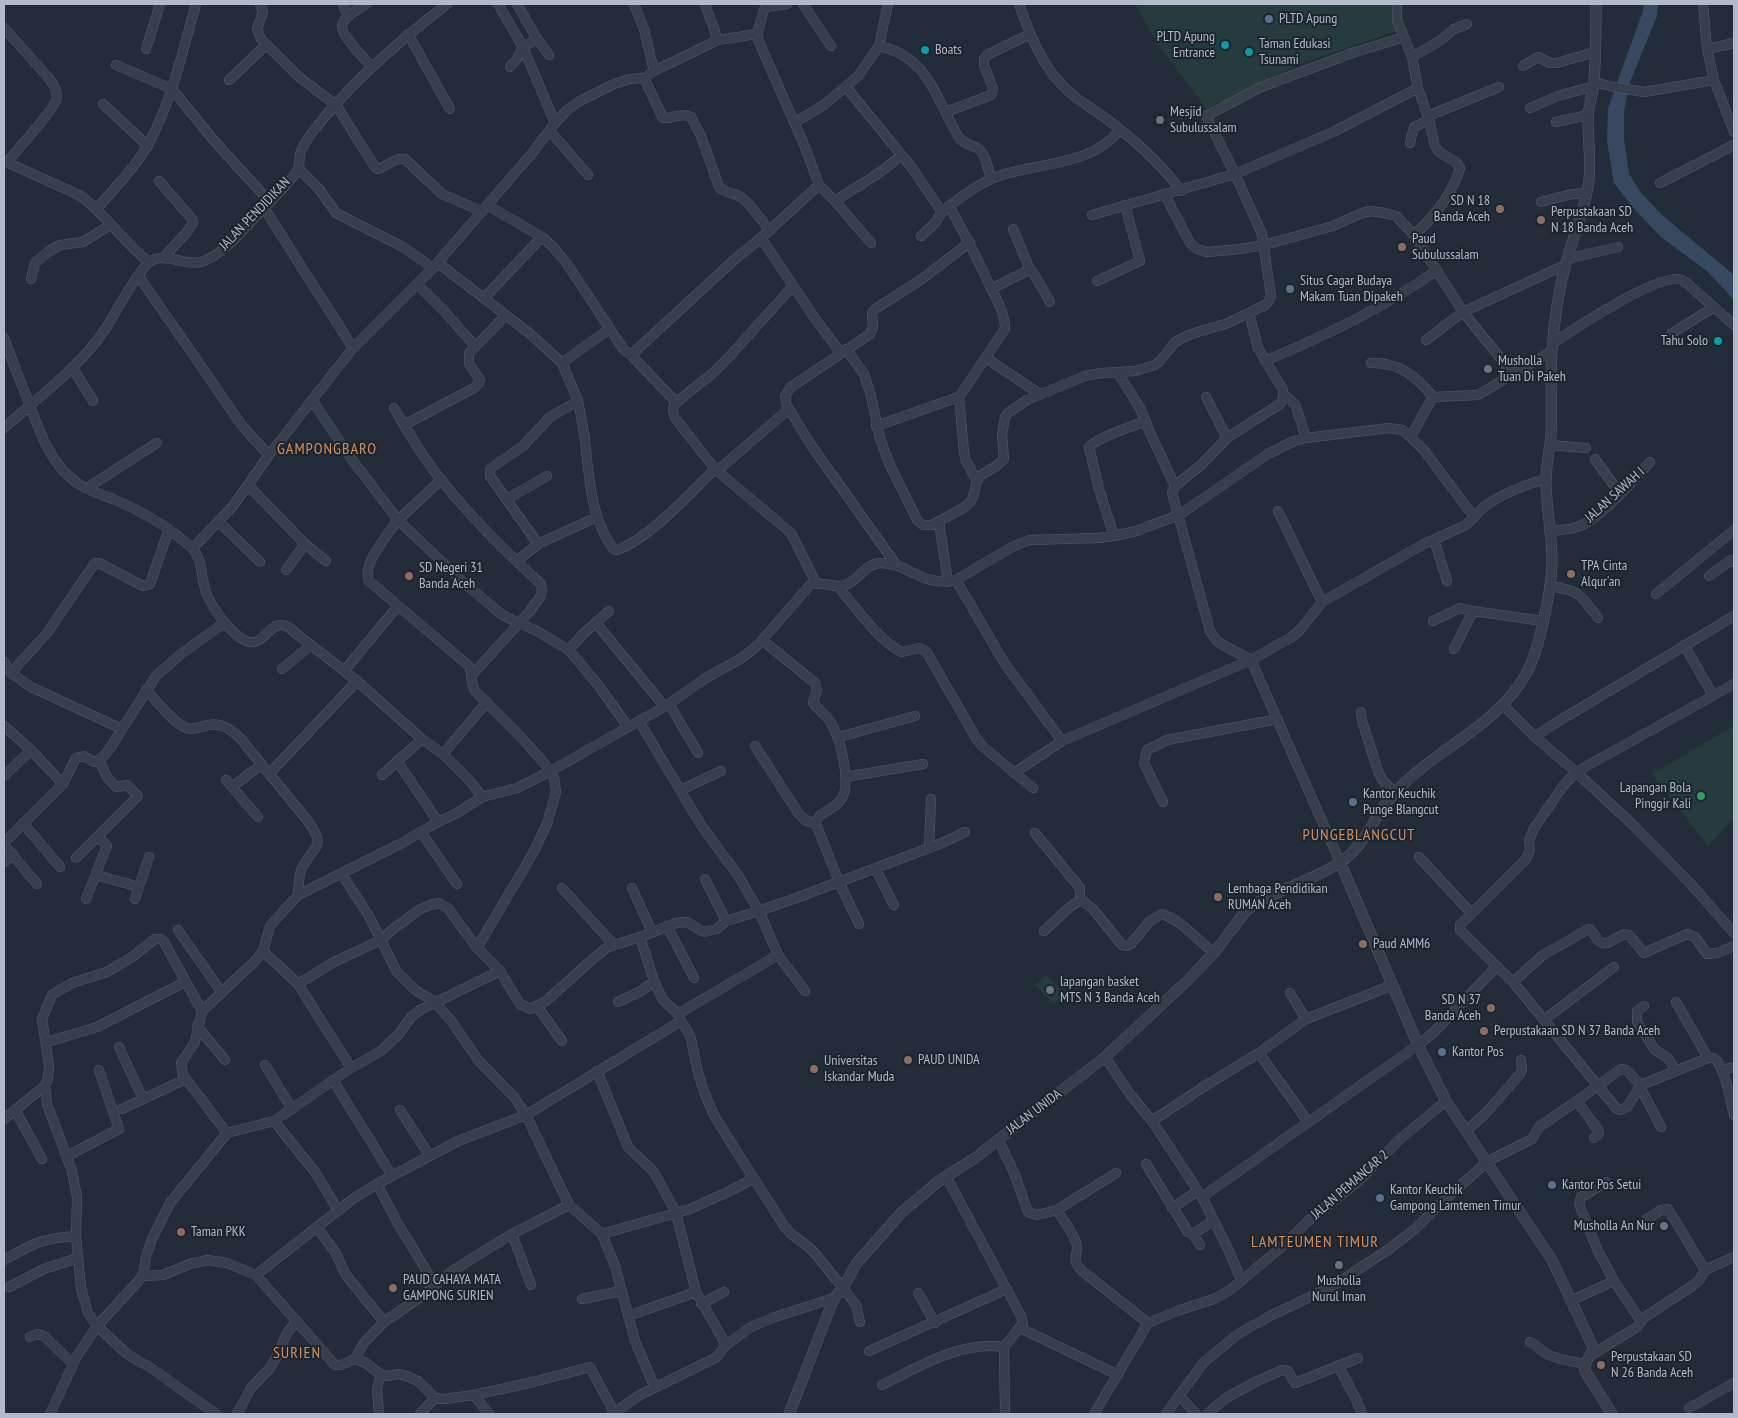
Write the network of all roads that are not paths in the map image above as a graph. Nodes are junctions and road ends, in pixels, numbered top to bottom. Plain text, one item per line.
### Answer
1 (160, 4) edge
2 (196, 4) edge
3 (260, 4) edge
4 (343, 4) edge
5 (366, 4) edge
6 (447, 4) edge
7 (498, 4) edge
8 (517, 4) edge
9 (634, 4) edge
10 (705, 4) edge
11 (787, 4) edge
12 (803, 4) edge
13 (888, 4) edge
14 (1019, 4) edge
15 (1397, 4) edge
16 (1596, 4) edge
17 (1703, 4) edge
18 (764, 6) edge
19 (348, 17) junction
20 (1467, 24) dead end
21 (4, 28) edge
22 (408, 34) junction
23 (758, 34) junction
24 (1030, 34) junction
25 (1404, 37) junction
26 (537, 39) junction
27 (718, 40) junction
28 (1734, 43) edge
29 (266, 45) junction
30 (831, 46) dead end
31 (880, 46) junction
32 (523, 47) junction
33 (146, 49) dead end
34 (1706, 49) junction
35 (1595, 52) junction
36 (549, 55) dead end
37 (1412, 57) junction
38 (116, 65) dead end
39 (510, 66) dead end
40 (1523, 66) dead end
41 (372, 67) junction
42 (654, 71) junction
43 (644, 78) junction
44 (229, 80) dead end
45 (1714, 80) junction
46 (1594, 84) junction
47 (846, 87) junction
48 (1498, 87) dead end
49 (1418, 88) junction
50 (172, 89) junction
51 (104, 104) dead end
52 (336, 105) junction
53 (1530, 108) dead end
54 (450, 109) dead end
55 (946, 112) junction
56 (1588, 115) junction
57 (1428, 118) junction
58 (1556, 122) dead end
59 (794, 123) junction
60 (553, 127) junction
61 (1120, 129) junction
62 (1734, 132) edge
63 (1410, 143) dead end
64 (1734, 145) edge
65 (148, 146) junction
66 (901, 156) junction
67 (6, 161) edge
68 (298, 168) junction
69 (1235, 174) junction
70 (588, 175) dead end
71 (990, 179) junction
72 (159, 181) dead end
73 (1660, 183) dead end
74 (819, 186) junction
75 (1181, 191) junction
76 (1587, 193) junction
77 (1165, 195) junction
78 (835, 201) junction
79 (1541, 202) dead end
80 (267, 205) junction
81 (1125, 205) junction
82 (484, 208) junction
83 (97, 209) junction
84 (945, 209) junction
85 (1092, 215) dead end
86 (110, 225) junction
87 (1013, 229) dead end
88 (770, 230) junction
89 (921, 236) dead end
90 (1414, 236) junction
91 (542, 237) junction
92 (761, 238) junction
93 (970, 242) junction
94 (871, 243) dead end
95 (1264, 245) junction
96 (1618, 247) dead end
97 (163, 258) junction
98 (149, 262) junction
99 (1566, 262) junction
100 (436, 265) junction
101 (1030, 270) junction
102 (1437, 270) junction
103 (138, 275) junction
104 (31, 279) dead end
105 (1097, 280) dead end
106 (416, 284) junction
107 (793, 286) junction
108 (991, 289) junction
109 (484, 298) junction
110 (1050, 302) dead end
111 (1714, 307) junction
112 (1463, 312) junction
113 (1249, 313) junction
114 (506, 314) junction
115 (1734, 325) edge
116 (609, 329) junction
117 (1671, 334) dead end
118 (4, 338) edge
119 (1426, 340) dead end
120 (475, 346) junction
121 (1553, 347) junction
122 (353, 348) junction
123 (843, 350) junction
124 (630, 355) junction
125 (986, 358) junction
126 (1265, 361) junction
127 (562, 363) junction
128 (1371, 363) dead end
129 (72, 366) junction
130 (1117, 372) junction
131 (1514, 375) junction
132 (1040, 394) junction
133 (1284, 395) junction
134 (959, 397) junction
135 (1206, 397) dead end
136 (1433, 397) junction
137 (312, 400) junction
138 (578, 401) junction
139 (93, 402) dead end
140 (676, 402) junction
141 (30, 405) junction
142 (394, 408) dead end
143 (789, 409) junction
144 (1146, 421) junction
145 (404, 425) junction
146 (876, 426) junction
147 (4, 428) edge
148 (1411, 436) junction
149 (1227, 438) junction
150 (1306, 438) junction
151 (157, 443) dead end
152 (1550, 445) junction
153 (1586, 448) dead end
154 (268, 455) junction
155 (1595, 459) dead end
156 (1650, 462) dead end
157 (716, 470) junction
158 (547, 476) dead end
159 (1546, 479) junction
160 (441, 480) junction
161 (977, 481) junction
162 (248, 486) junction
163 (1175, 486) junction
164 (87, 488) junction
165 (1620, 494) junction
166 (507, 499) junction
167 (1278, 511) dead end
168 (1179, 515) junction
169 (597, 517) junction
170 (1474, 517) junction
171 (398, 520) junction
172 (218, 522) junction
173 (939, 522) junction
174 (169, 529) junction
175 (1734, 530) edge
176 (1549, 531) junction
177 (1114, 536) junction
178 (1434, 540) junction
179 (305, 544) junction
180 (538, 544) junction
181 (193, 548) junction
182 (326, 561) dead end
183 (517, 561) junction
184 (260, 562) dead end
185 (1734, 562) edge
186 (897, 566) junction
187 (286, 570) dead end
188 (1709, 576) dead end
189 (952, 581) junction
190 (1447, 581) dead end
191 (816, 583) junction
192 (838, 586) junction
193 (1549, 586) junction
194 (1656, 594) dead end
195 (1322, 602) junction
196 (397, 606) junction
197 (609, 611) dead end
198 (1473, 612) junction
199 (1734, 616) edge
200 (1598, 618) dead end
201 (1433, 621) dead end
202 (1543, 621) junction
203 (224, 623) junction
204 (518, 623) junction
205 (596, 623) junction
206 (762, 640) junction
207 (310, 645) junction
208 (1684, 645) junction
209 (569, 650) junction
210 (1454, 650) dead end
211 (1251, 660) junction
212 (4, 662) edge
213 (282, 669) dead end
214 (344, 672) junction
215 (11, 673) junction
216 (472, 675) junction
217 (356, 682) junction
218 (1734, 684) edge
219 (146, 690) junction
220 (1713, 695) junction
221 (487, 702) junction
222 (667, 705) junction
223 (1503, 705) junction
224 (1361, 712) dead end
225 (915, 716) dead end
226 (1278, 719) junction
227 (639, 721) junction
228 (4, 726) edge
229 (628, 727) junction
230 (122, 729) junction
231 (839, 737) junction
232 (1535, 737) junction
233 (422, 739) junction
234 (1062, 741) junction
235 (755, 746) dead end
236 (31, 750) junction
237 (698, 753) dead end
238 (443, 754) junction
239 (99, 760) junction
240 (397, 761) junction
241 (262, 764) junction
242 (924, 764) dead end
243 (551, 771) junction
244 (721, 771) dead end
245 (1576, 772) junction
246 (270, 773) junction
247 (1014, 773) junction
248 (382, 775) dead end
249 (4, 776) edge
250 (845, 777) junction
251 (63, 784) junction
252 (1033, 788) dead end
253 (681, 790) junction
254 (1396, 792) junction
255 (482, 797) junction
256 (931, 799) dead end
257 (1163, 802) dead end
258 (258, 817) dead end
259 (438, 822) junction
260 (23, 823) junction
261 (816, 824) junction
262 (421, 832) junction
263 (965, 832) dead end
264 (1035, 833) dead end
265 (98, 836) junction
266 (4, 844) edge
267 (929, 848) junction
268 (12, 854) junction
269 (149, 857) dead end
270 (1420, 857) dead end
271 (76, 858) dead end
272 (4, 862) edge
273 (1340, 862) junction
274 (60, 867) dead end
275 (875, 868) junction
276 (96, 874) junction
277 (341, 874) junction
278 (705, 879) dead end
279 (839, 882) junction
280 (37, 884) dead end
281 (456, 884) dead end
282 (139, 887) junction
283 (562, 888) dead end
284 (632, 888) dead end
285 (298, 895) junction
286 (86, 898) dead end
287 (135, 899) dead end
288 (1080, 900) junction
289 (894, 905) dead end
290 (759, 911) junction
291 (1471, 913) junction
292 (726, 921) junction
293 (858, 924) dead end
294 (667, 926) junction
295 (178, 930) dead end
296 (1044, 931) dead end
297 (652, 932) junction
298 (1734, 933) edge
299 (640, 937) junction
300 (381, 940) junction
301 (614, 945) junction
302 (1734, 946) edge
303 (477, 948) junction
304 (263, 951) junction
305 (1214, 953) junction
306 (778, 955) junction
307 (1497, 966) junction
308 (1614, 967) dead end
309 (500, 971) junction
310 (694, 978) dead end
311 (654, 981) junction
312 (185, 982) junction
313 (1513, 982) junction
314 (298, 984) junction
315 (1393, 985) junction
316 (805, 991) dead end
317 (222, 993) junction
318 (1290, 993) dead end
319 (435, 1002) junction
320 (618, 1002) dead end
321 (1676, 1002) dead end
322 (537, 1006) junction
323 (1644, 1006) dead end
324 (202, 1010) junction
325 (679, 1018) junction
326 (1306, 1019) junction
327 (1545, 1020) junction
328 (198, 1026) junction
329 (562, 1041) dead end
330 (47, 1042) junction
331 (1418, 1045) junction
332 (119, 1047) dead end
333 (1259, 1053) junction
334 (1105, 1057) junction
335 (1708, 1058) junction
336 (225, 1060) dead end
337 (1521, 1060) dead end
338 (265, 1065) dead end
339 (1734, 1067) edge
340 (351, 1068) junction
341 (99, 1070) dead end
342 (1722, 1070) junction
343 (597, 1071) junction
344 (1676, 1071) junction
345 (186, 1079) junction
346 (333, 1080) junction
347 (45, 1086) junction
348 (1599, 1086) junction
349 (1641, 1086) junction
350 (143, 1099) junction
351 (1446, 1101) junction
352 (1578, 1102) junction
353 (292, 1108) junction
354 (122, 1109) dead end
355 (15, 1110) junction
356 (400, 1110) dead end
357 (526, 1115) junction
358 (1734, 1116) edge
359 (4, 1119) edge
360 (274, 1121) junction
361 (1152, 1121) junction
362 (1308, 1122) junction
363 (1661, 1127) dead end
364 (1467, 1130) junction
365 (228, 1133) junction
366 (1594, 1138) dead end
367 (998, 1139) junction
368 (67, 1156) junction
369 (430, 1156) junction
370 (42, 1159) dead end
371 (1488, 1161) junction
372 (1146, 1164) dead end
373 (1116, 1174) dead end
374 (392, 1176) junction
375 (946, 1176) junction
376 (754, 1178) junction
377 (1606, 1182) dead end
378 (376, 1184) junction
379 (1200, 1194) junction
380 (569, 1205) junction
381 (1172, 1208) junction
382 (338, 1210) junction
383 (1057, 1210) junction
384 (676, 1213) junction
385 (1648, 1219) dead end
386 (1213, 1221) junction
387 (316, 1227) junction
388 (1188, 1232) dead end
389 (512, 1234) junction
390 (602, 1234) junction
391 (76, 1236) junction
392 (1200, 1245) dead end
393 (1734, 1257) edge
394 (78, 1258) junction
395 (4, 1260) edge
396 (1705, 1270) junction
397 (256, 1275) junction
398 (143, 1276) junction
399 (1241, 1280) junction
400 (1614, 1281) junction
401 (435, 1285) junction
402 (531, 1285) dead end
403 (9, 1287) dead end
404 (843, 1288) junction
405 (1007, 1289) junction
406 (621, 1290) junction
407 (696, 1292) junction
408 (724, 1292) dead end
409 (918, 1293) dead end
410 (834, 1298) junction
411 (582, 1299) dead end
412 (1570, 1301) junction
413 (701, 1304) junction
414 (628, 1316) junction
415 (1641, 1321) junction
416 (296, 1322) junction
417 (384, 1322) junction
418 (860, 1322) dead end
419 (935, 1323) junction
420 (1148, 1323) junction
421 (97, 1326) junction
422 (1020, 1328) junction
423 (30, 1338) dead end
424 (1530, 1342) dead end
425 (726, 1345) junction
426 (1004, 1347) junction
427 (869, 1351) dead end
428 (1358, 1358) dead end
429 (355, 1359) junction
430 (1587, 1360) junction
431 (73, 1364) junction
432 (1338, 1365) junction
433 (381, 1375) junction
434 (1118, 1375) junction
435 (1734, 1383) edge
436 (882, 1385) dead end
437 (655, 1388) junction
438 (474, 1395) junction
439 (1179, 1395) junction
440 (436, 1398) junction
441 (1689, 1408) dead end
442 (50, 1414) edge
443 (216, 1414) edge
444 (236, 1414) edge
445 (379, 1414) edge
446 (420, 1414) edge
447 (489, 1414) edge
448 (614, 1414) edge
449 (789, 1414) edge
450 (1005, 1414) edge
451 (1094, 1414) edge
452 (1166, 1414) edge
453 (1196, 1414) edge
454 (1207, 1414) edge
455 (1362, 1414) edge
456 (1612, 1414) edge

1 - 33 street
2 - 50 street
3 - 29 street
4 - 19 street
5 - 19 street
6 - 22 street, JALAN PENDIDIKAN
7 - 32 street
8 - 26 street
9 - 42 street
10 - 27 street
11 - 18 street
12 - 30 street
13 - 31 street
14 - 24 street
15 - 25 street
16 - 35 street, JALAN UNIDA
17 - 34 street
18 - 23 street
19 - 41 street
20 - 37 street
21 - 67 street
22 - 41 street, JALAN PENDIDIKAN
22 - 54 street
23 - 27 street
23 - 59 street
24 - 55 street
24 - 61 street
25 - 37 street
25 - 69 street
26 - 32 street
26 - 36 street
27 - 42 street
28 - 34 street
29 - 44 street
29 - 52 street
31 - 47 street
31 - 55 street
32 - 39 street
32 - 60 street
34 - 45 street
35 - 40 street
35 - 46 street, JALAN UNIDA
37 - 49 street
38 - 50 street
41 - 52 street, JALAN PENDIDIKAN
42 - 43 street
43 - 60 street
43 - 88 street
45 - 46 street
45 - 62 street
46 - 53 street
46 - 56 street, JALAN UNIDA
47 - 59 street
47 - 66 street
48 - 57 street
49 - 57 street
49 - 69 street
50 - 65 street
50 - 80 street
51 - 65 street
52 - 68 street, JALAN PENDIDIKAN
52 - 82 street
55 - 71 street
56 - 58 street
56 - 76 street, JALAN UNIDA
57 - 63 street
57 - 90 street
59 - 74 street
60 - 70 street
60 - 82 street
61 - 71 street
61 - 75 street
64 - 73 street
65 - 83 street
66 - 78 street
66 - 84 street
67 - 83 street
68 - 80 street, JALAN PENDIDIKAN
68 - 100 street
69 - 75 street
69 - 95 street
71 - 84 street
72 - 97 street
74 - 78 street
74 - 88 street
75 - 77 street
76 - 79 street
76 - 99 street, JALAN UNIDA
77 - 81 street
77 - 95 street
78 - 94 street
80 - 97 street, JALAN PENDIDIKAN
80 - 122 street
81 - 85 street
81 - 105 street
82 - 91 street
82 - 100 street
83 - 86 street
84 - 89 street
84 - 93 street
86 - 98 street
86 - 104 street
87 - 101 street
88 - 92 street
90 - 95 street
90 - 102 street
91 - 109 street
91 - 116 street
92 - 107 street
92 - 124 street
93 - 108 street
93 - 123 street
95 - 113 street
96 - 99 street
97 - 98 street, JALAN PENDIDIKAN
98 - 103 street
99 - 112 street
99 - 121 street, JALAN UNIDA
100 - 106 street
100 - 109 street
101 - 108 street
101 - 110 street
102 - 112 street
102 - 126 street
103 - 129 street
103 - 154 street
106 - 120 street
106 - 122 street
107 - 123 street
107 - 140 street
108 - 125 street
109 - 114 street
111 - 115 street
111 - 117 street
111 - 121 street
112 - 119 street
112 - 131 street
113 - 126 street
113 - 130 street
114 - 120 street
114 - 127 street
116 - 124 street
116 - 127 street
118 - 141 street
120 - 145 street
121 - 131 street
121 - 152 street, JALAN UNIDA
122 - 137 street
123 - 143 street
123 - 146 street
124 - 140 street
125 - 132 street
125 - 134 street
126 - 133 street
127 - 138 street
128 - 136 street
129 - 139 street
129 - 141 street
130 - 132 street
130 - 144 street
131 - 136 street
132 - 161 street
133 - 149 street
133 - 150 street
134 - 146 street
134 - 161 street
135 - 149 street
136 - 148 street
137 - 154 street
137 - 171 street
138 - 166 street
138 - 169 street
140 - 157 street
141 - 147 street
141 - 164 street
142 - 145 street
143 - 157 street
143 - 186 street
144 - 163 street
144 - 177 street
145 - 160 street
146 - 173 street
148 - 150 street
148 - 170 street
149 - 163 street
150 - 168 street
151 - 164 street
152 - 153 street
152 - 159 street, JALAN UNIDA
154 - 162 street
155 - 165 street
156 - 165 street, JALAN SAWAH I
157 - 169 street
157 - 191 street
158 - 166 street
159 - 170 street
159 - 176 street, JALAN UNIDA
160 - 171 street
160 - 183 street
161 - 173 street
162 - 172 street
162 - 179 street
163 - 168 street
164 - 174 street
165 - 176 street, JALAN SAWAH I
166 - 180 street
167 - 195 street
168 - 177 street
168 - 211 street
169 - 180 street
170 - 178 street
171 - 196 street
171 - 204 street
172 - 181 street
172 - 184 street
173 - 189 street
174 - 181 street
174 - 215 street
175 - 194 street
176 - 193 street, JALAN UNIDA
177 - 189 street
178 - 190 street
178 - 195 street
179 - 182 street
179 - 187 street
180 - 183 street
181 - 203 street
183 - 204 street
185 - 188 street
186 - 189 street
186 - 192 street
189 - 234 street
191 - 192 street
191 - 206 street
192 - 247 street
193 - 200 street
193 - 202 street, JALAN UNIDA
195 - 211 street
196 - 214 street
196 - 216 street
197 - 205 street
198 - 201 street
198 - 202 street
198 - 210 street
199 - 208 street
202 - 223 street, JALAN UNIDA
203 - 207 street
203 - 219 street
204 - 209 street
204 - 216 street
205 - 209 street
205 - 222 street
206 - 222 street
206 - 231 street
207 - 213 street
207 - 214 street
208 - 220 street
208 - 232 street
209 - 229 street
211 - 226 street
211 - 234 street
212 - 215 street
214 - 217 street
215 - 230 street
216 - 221 street
217 - 233 street
217 - 246 street
218 - 220 street
219 - 230 street
219 - 241 street
220 - 245 street
221 - 238 street
221 - 243 street
222 - 227 street
222 - 237 street
223 - 232 street
223 - 254 street, JALAN UNIDA
224 - 254 street
225 - 231 street
226 - 257 street
226 - 273 street
227 - 229 street
227 - 253 street
228 - 236 street
229 - 243 street
230 - 239 street
231 - 250 street
232 - 245 street
233 - 238 street
233 - 240 street
234 - 247 street
235 - 261 street
236 - 249 street
236 - 251 street
238 - 255 street
239 - 251 street
239 - 265 street
240 - 248 street
240 - 259 street
241 - 246 street
241 - 258 street
242 - 250 street
243 - 255 street
243 - 303 street
244 - 253 street
245 - 291 street
245 - 298 street
246 - 285 street
247 - 252 street
250 - 261 street
251 - 260 street
253 - 290 street
254 - 273 street, JALAN UNIDA
255 - 259 street
256 - 267 street
259 - 262 street
260 - 266 street
260 - 274 street
261 - 279 street
262 - 277 street
262 - 281 street
263 - 267 street
264 - 288 street
265 - 271 street
265 - 276 street
266 - 268 street
267 - 275 street
268 - 272 street
268 - 280 street
269 - 282 street
270 - 291 street
273 - 305 street, JALAN UNIDA
273 - 315 street
275 - 279 street
275 - 289 street
276 - 282 street
276 - 286 street
277 - 285 street
277 - 300 street
278 - 292 street
279 - 290 street
279 - 293 street
282 - 287 street
283 - 301 street
284 - 297 street
285 - 304 street
288 - 296 street
288 - 305 street
290 - 292 street
290 - 306 street
291 - 307 street
292 - 294 street
294 - 297 street
294 - 310 street
295 - 317 street
297 - 299 street
299 - 301 street
299 - 311 street
300 - 303 street
300 - 314 street
300 - 319 street
301 - 322 street
302 - 313 street
303 - 309 street
304 - 314 street
304 - 317 street
305 - 334 street, JALAN UNIDA
306 - 316 street
306 - 325 street
307 - 313 street
307 - 331 street
308 - 327 street
309 - 319 street
309 - 322 street
311 - 320 street
311 - 325 street
312 - 324 street
312 - 330 street
312 - 330 street
313 - 327 street
314 - 340 street
315 - 326 street
315 - 331 street
317 - 324 street
318 - 326 street
319 - 340 street
319 - 357 street
321 - 335 street
322 - 329 street
323 - 344 street
324 - 328 street
325 - 343 street
325 - 376 street
326 - 333 street
327 - 348 street
328 - 336 street
328 - 345 street
330 - 347 street
331 - 351 street
331 - 362 street
332 - 350 street
333 - 361 street
333 - 362 street
334 - 361 street
334 - 367 street, JALAN UNIDA
335 - 342 street
335 - 344 street
337 - 364 street
338 - 353 street
339 - 342 street
340 - 346 street
341 - 368 street
342 - 358 street
343 - 357 street
343 - 384 street
344 - 349 street
345 - 350 street
345 - 365 street
346 - 353 street
346 - 374 street
347 - 355 street
347 - 368 street
348 - 349 street
348 - 349 street
348 - 352 street
349 - 363 street
350 - 354 street
351 - 364 street
351 - 399 street, JALAN PEMANCAR 2
352 - 366 street
352 - 371 street
353 - 360 street
355 - 359 street
355 - 370 street
356 - 369 street
357 - 369 street
357 - 380 street
360 - 365 street
360 - 382 street
361 - 379 street
362 - 379 street
364 - 371 street
365 - 398 street
367 - 375 street, JALAN UNIDA
367 - 383 street
368 - 391 street
369 - 374 street
371 - 412 street
371 - 439 street
372 - 381 street
373 - 383 street
374 - 378 street
375 - 404 street, JALAN UNIDA
375 - 405 street
376 - 384 street
376 - 404 street
377 - 400 street
378 - 382 street
378 - 401 street
379 - 381 street
379 - 386 street
380 - 389 street
380 - 390 street
381 - 388 street
382 - 387 street
383 - 420 street
384 - 390 street
384 - 407 street
385 - 396 street
386 - 392 street
386 - 399 street
387 - 397 street
387 - 417 street
389 - 401 street
389 - 402 street
390 - 406 street
391 - 394 street
391 - 395 street
393 - 396 street
394 - 403 street
394 - 421 street
396 - 415 street
397 - 398 street
397 - 416 street
398 - 421 street
399 - 420 street, JALAN PEMANCAR 2
400 - 412 street
400 - 415 street
401 - 417 street
404 - 410 street, JALAN UNIDA
404 - 418 street
405 - 419 street
405 - 422 street
406 - 411 street
406 - 414 street
407 - 413 street
407 - 414 street
408 - 413 street
409 - 419 street
410 - 425 street
410 - 449 street, JALAN UNIDA
412 - 430 street
413 - 425 street
414 - 437 street
415 - 430 street
416 - 429 street
416 - 444 street
417 - 429 street
419 - 427 street
420 - 434 street
421 - 431 street
421 - 443 street
422 - 426 street
422 - 434 street
423 - 431 street
424 - 430 street
425 - 437 street
426 - 436 street
426 - 450 street
428 - 432 street
429 - 433 street
430 - 456 street
431 - 442 street
432 - 454 street
432 - 455 street
433 - 440 street
433 - 445 street
434 - 451 street
435 - 441 street
437 - 448 street
438 - 440 street
438 - 447 street
438 - 448 street
439 - 452 street
439 - 453 street
440 - 446 street

